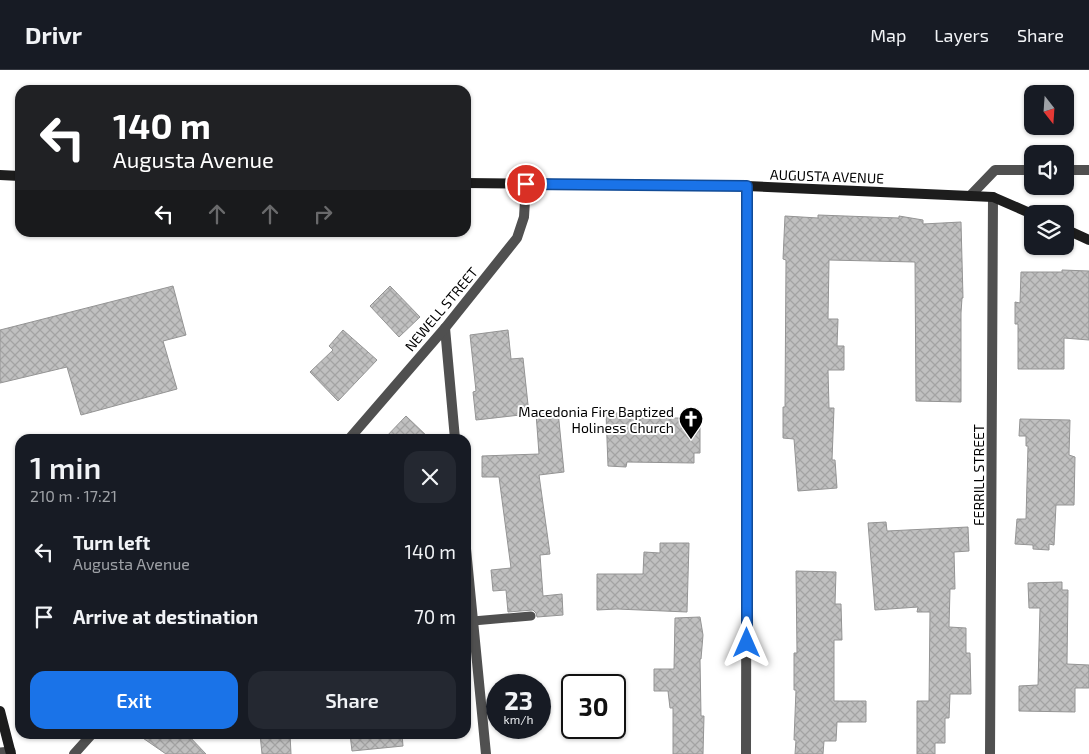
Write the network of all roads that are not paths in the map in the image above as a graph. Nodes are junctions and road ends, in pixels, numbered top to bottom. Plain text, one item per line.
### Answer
1 (1024, 170) edge
2 (1074, 170) edge
3 (1089, 170) edge
4 (0, 176) edge
5 (15, 176) edge
6 (471, 183) edge
7 (526, 184) junction
8 (747, 186) junction
9 (970, 196) junction
10 (993, 197) junction
11 (1024, 211) edge
12 (1074, 233) edge
13 (1089, 240) edge
14 (445, 328) junction
15 (352, 434) edge
16 (456, 434) edge
17 (471, 593) edge
18 (531, 616) dead end
19 (474, 620) junction
20 (0, 711) edge
21 (88, 739) edge
22 (7, 752) edge
23 (74, 754) edge
24 (486, 754) edge
25 (746, 754) edge
26 (990, 754) edge

1 - 9 street
2 - 3 street
4 - 5 main road
6 - 7 main road, AUGUSTA AVENUE
7 - 8 main road, AUGUSTA AVENUE
7 - 14 street, NEWELL STREET
8 - 9 main road, AUGUSTA AVENUE
8 - 25 street
9 - 10 main road, AUGUSTA AVENUE
10 - 11 main road, AUGUSTA AVENUE
10 - 26 street, FERRILL STREET
12 - 13 main road
14 - 15 street, NEWELL STREET
14 - 16 street
17 - 19 street
18 - 19 lane
19 - 24 street
20 - 22 main road
21 - 23 street

